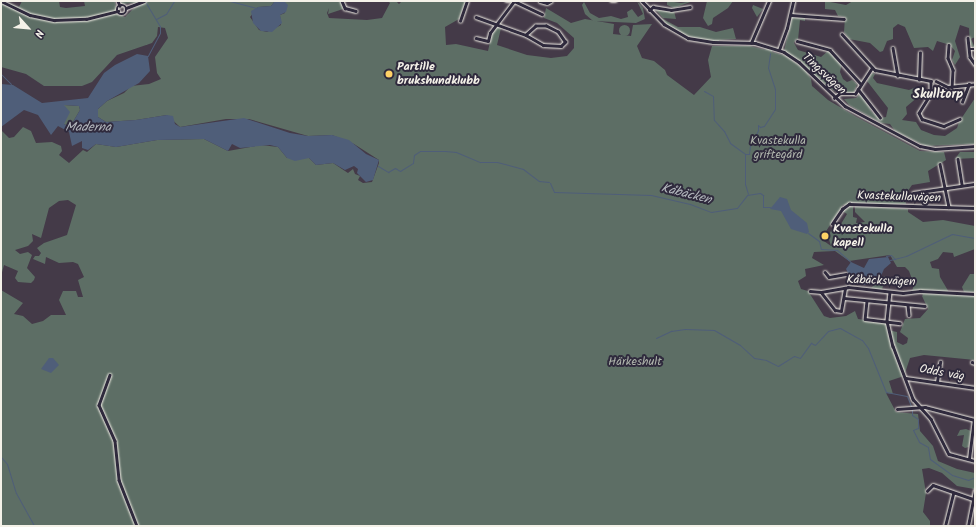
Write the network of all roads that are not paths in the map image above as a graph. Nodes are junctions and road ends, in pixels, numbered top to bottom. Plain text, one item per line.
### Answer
1 (1, 1) edge
2 (118, 1) edge
3 (144, 1) edge
4 (342, 1) edge
5 (467, 1) edge
6 (506, 1) edge
7 (510, 1) edge
8 (514, 1) edge
9 (540, 1) edge
10 (551, 1) edge
11 (611, 1) edge
12 (616, 1) edge
13 (642, 1) edge
14 (769, 1) edge
15 (793, 1) edge
16 (120, 6) junction
17 (690, 7) dead end
18 (126, 8) junction
19 (649, 10) junction
20 (118, 11) junction
21 (356, 11) dead end
22 (542, 14) dead end
23 (791, 14) junction
24 (476, 17) dead end
25 (844, 19) dead end
26 (460, 21) dead end
27 (496, 24) junction
28 (842, 34) dead end
29 (526, 35) junction
30 (476, 38) dead end
31 (968, 38) dead end
32 (797, 41) dead end
33 (751, 43) junction
34 (949, 45) dead end
35 (893, 48) dead end
36 (970, 49) junction
37 (975, 49) edge
38 (779, 50) junction
39 (920, 53) dead end
40 (975, 64) edge
41 (872, 68) junction
42 (898, 76) junction
43 (919, 80) junction
44 (936, 81) dead end
45 (861, 84) junction
46 (969, 84) junction
47 (975, 84) edge
48 (952, 87) junction
49 (858, 89) junction
50 (834, 98) junction
51 (962, 102) dead end
52 (880, 117) dead end
53 (960, 118) dead end
54 (975, 146) edge
55 (958, 159) dead end
56 (940, 164) dead end
57 (975, 184) edge
58 (962, 185) junction
59 (945, 188) junction
60 (913, 193) dead end
61 (949, 207) junction
62 (975, 208) edge
63 (832, 224) dead end
64 (825, 272) dead end
65 (846, 274) dead end
66 (845, 288) junction
67 (810, 291) dead end
68 (821, 292) junction
69 (890, 292) junction
70 (975, 294) edge
71 (844, 298) junction
72 (867, 301) junction
73 (888, 303) junction
74 (908, 305) junction
75 (925, 306) dead end
76 (909, 315) dead end
77 (887, 321) junction
78 (900, 323) dead end
79 (940, 362) dead end
80 (110, 375) dead end
81 (906, 378) junction
82 (937, 382) junction
83 (975, 388) edge
84 (921, 406) junction
85 (897, 409) dead end
86 (975, 420) edge
87 (969, 459) junction
88 (975, 461) edge
89 (927, 491) dead end
90 (975, 491) edge
91 (953, 494) junction
92 (973, 499) junction
93 (137, 526) edge
94 (945, 526) edge
95 (968, 526) edge

1 - 20 street
2 - 16 street
3 - 18 street
4 - 21 street
5 - 26 street
6 - 7 street
8 - 22 street
8 - 27 street
9 - 10 street
11 - 12 street
13 - 19 street, Tingsvägen
14 - 33 street
15 - 23 street
16 - 18 street
16 - 20 street
17 - 19 street
18 - 20 street
19 - 33 street, Tingsvägen
23 - 25 street
23 - 38 street
24 - 27 street
27 - 29 street
27 - 30 street
28 - 41 street
29 - 29 street
31 - 36 street
32 - 45 street
33 - 38 street, Tingsvägen
34 - 48 street
35 - 42 street
36 - 37 street
36 - 40 street
38 - 50 street, Tingsvägen
39 - 43 street
41 - 42 street
41 - 45 street
42 - 43 street
43 - 53 street
44 - 48 street
45 - 49 street
46 - 47 street
46 - 48 street
46 - 51 street
49 - 50 street
49 - 52 street
50 - 54 street, Tingsvägen
55 - 58 street
56 - 59 street
57 - 58 street
58 - 59 street
59 - 60 street
59 - 61 street
61 - 62 street, Kvastekullavägen
61 - 63 street, Kvastekullavägen
64 - 65 street
66 - 68 street, Kåbäcksvägen
66 - 69 street, Kåbäcksvägen
66 - 71 street
67 - 68 street, Kåbäcksvägen
68 - 71 street
69 - 70 street, Kåbäcksvägen
69 - 73 street
71 - 72 street
72 - 73 street
72 - 77 street
73 - 74 street
73 - 77 street
74 - 75 street
74 - 76 street
77 - 78 street
77 - 81 street
79 - 82 street
80 - 93 street
81 - 82 street, Odds väg
81 - 84 street
82 - 83 street, Odds väg
84 - 85 street
84 - 86 street
84 - 87 street
86 - 87 street
87 - 88 street
89 - 91 street
90 - 92 street
91 - 92 street
91 - 94 street
92 - 95 street

